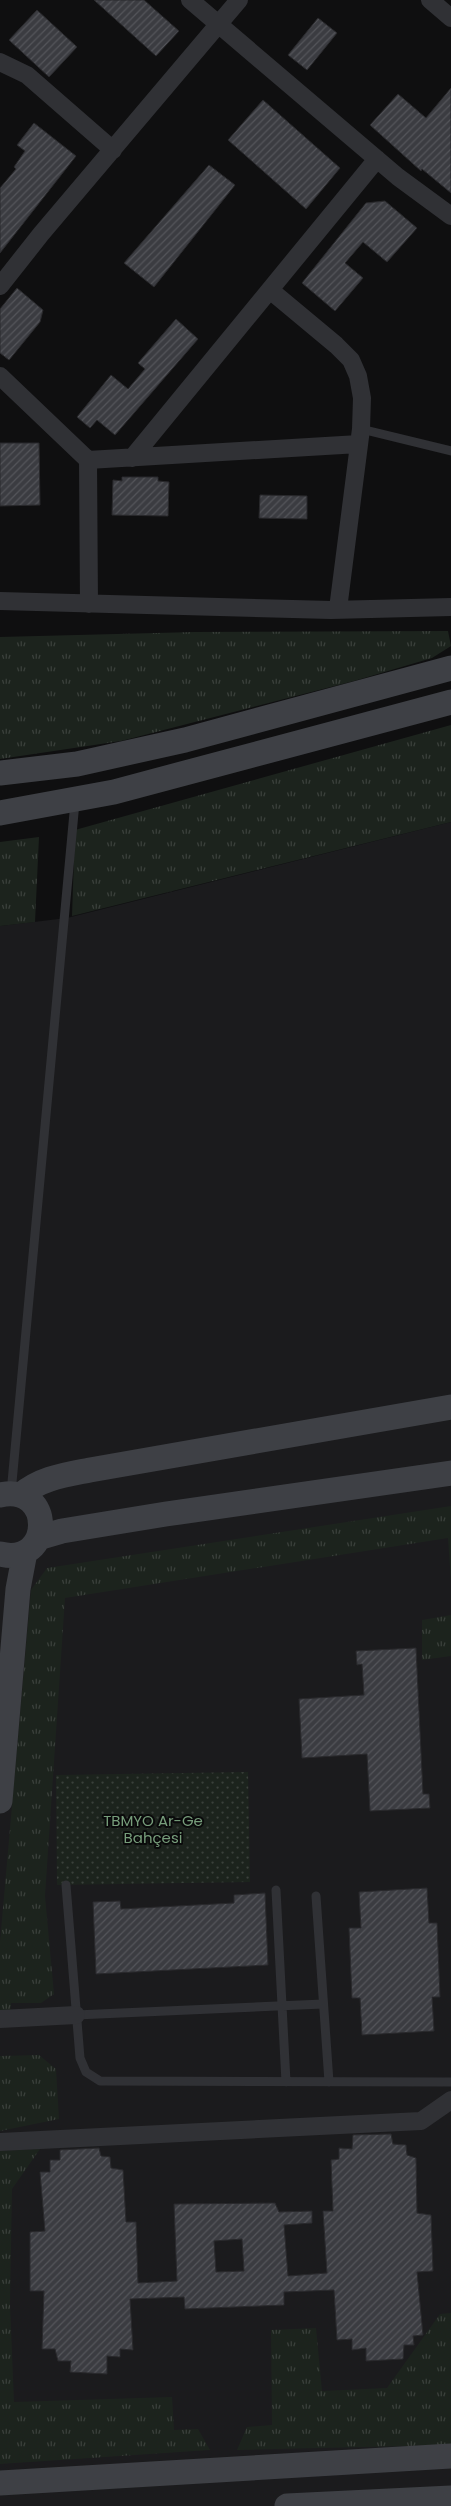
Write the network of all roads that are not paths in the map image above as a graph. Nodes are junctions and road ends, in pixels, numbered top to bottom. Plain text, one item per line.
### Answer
1 (190, 0) edge
2 (239, 0) edge
3 (430, 0) edge
4 (451, 18) edge
5 (220, 24) junction
6 (0, 62) edge
7 (113, 150) junction
8 (377, 159) junction
9 (451, 216) edge
10 (0, 286) edge
11 (270, 290) junction
12 (0, 376) edge
13 (360, 437) junction
14 (451, 451) edge
15 (132, 458) junction
16 (88, 460) junction
17 (0, 600) edge
18 (89, 604) junction
19 (451, 607) edge
20 (338, 609) junction
21 (451, 668) edge
22 (451, 702) edge
23 (0, 773) edge
24 (75, 799) junction
25 (0, 813) edge
26 (451, 1407) edge
27 (451, 1473) edge
28 (11, 1495) edge
29 (32, 1545) junction
30 (0, 1554) edge
31 (0, 1801) edge
32 (66, 1885) dead end
33 (276, 1890) dead end
34 (316, 1896) dead end
35 (323, 2004) junction
36 (282, 2005) junction
37 (76, 2015) junction
38 (0, 2019) edge
39 (286, 2082) junction
40 (329, 2082) junction
41 (451, 2082) edge
42 (451, 2100) edge
43 (0, 2142) edge
44 (451, 2456) edge
45 (0, 2483) edge
46 (451, 2498) edge
47 (373, 2503) edge
48 (287, 2506) edge

1 - 5 street
2 - 5 street
3 - 4 street
5 - 7 street
5 - 8 street
6 - 7 street
7 - 10 street
8 - 9 street
8 - 11 street
11 - 13 street
11 - 15 street
12 - 16 street
13 - 14 lane
13 - 15 street
13 - 20 street
15 - 16 street
16 - 18 street
17 - 18 street
18 - 20 street
19 - 20 street
21 - 23 street
22 - 24 street
24 - 25 street
24 - 28 lane
26 - 28 street
27 - 29 street
28 - 29 street
29 - 30 street
29 - 31 street
32 - 37 lane
33 - 36 lane
34 - 35 lane
35 - 36 lane
35 - 40 lane
36 - 37 lane
36 - 39 lane
37 - 38 street
37 - 39 lane
39 - 40 lane
40 - 41 lane
42 - 43 street
44 - 45 street
46 - 47 street
47 - 48 street

